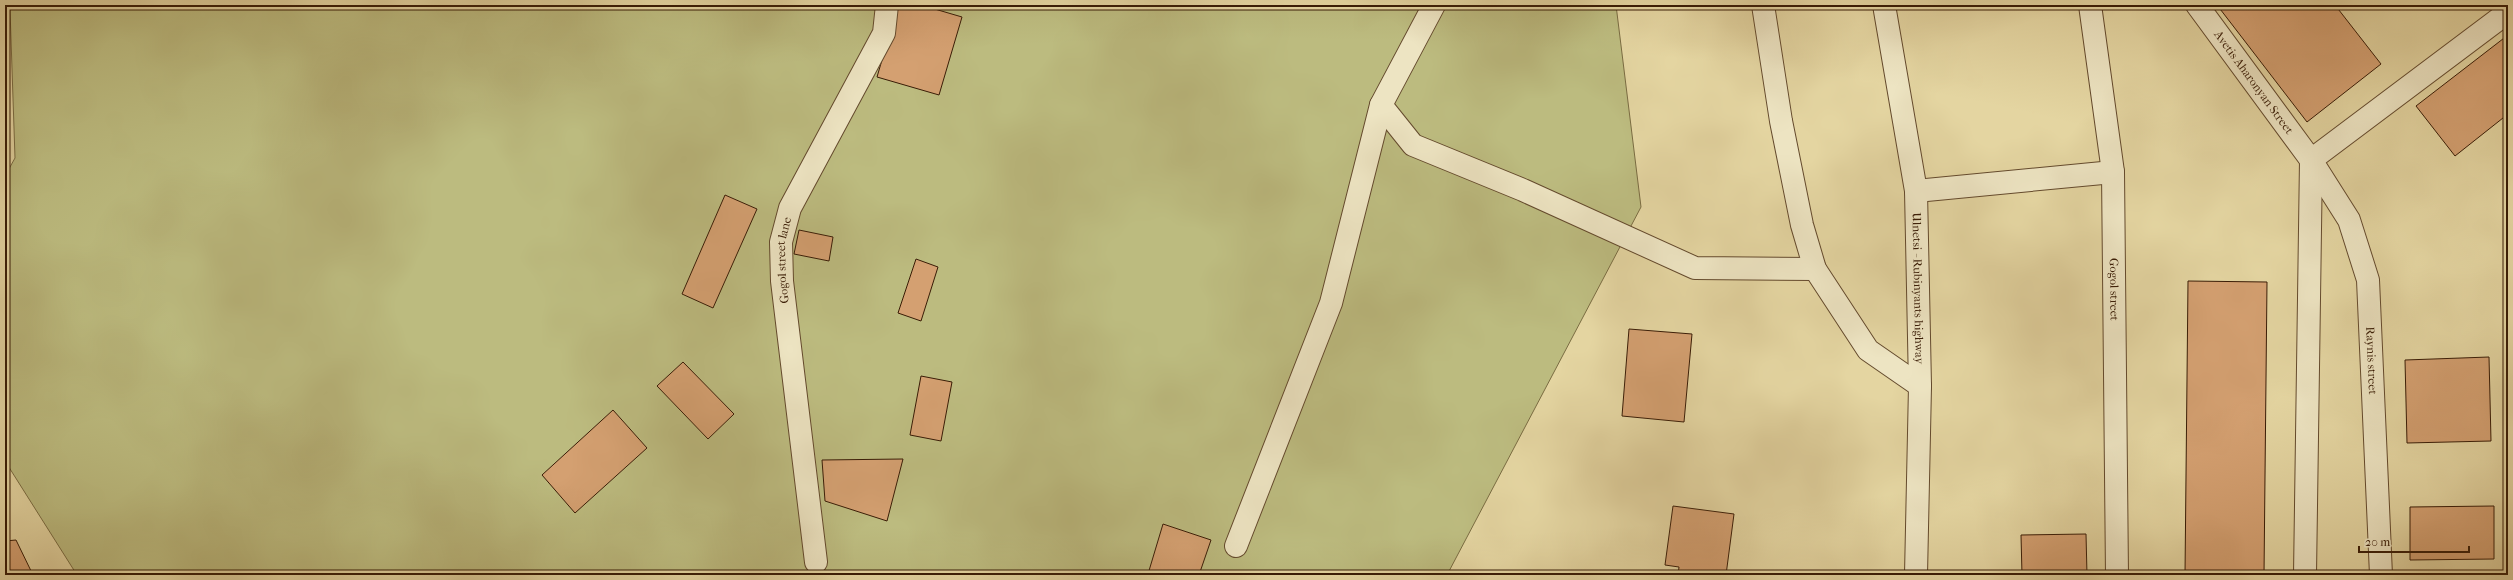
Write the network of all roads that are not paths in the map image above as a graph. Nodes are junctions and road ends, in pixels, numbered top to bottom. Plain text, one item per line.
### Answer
1 (887, 5) edge
2 (1434, 5) edge
3 (1763, 5) edge
4 (1884, 5) edge
5 (2090, 5) edge
6 (2197, 5) edge
7 (2508, 12) edge
8 (1381, 105) junction
9 (2311, 160) junction
10 (2113, 172) junction
11 (1916, 191) junction
12 (1815, 269) junction
13 (1920, 386) junction
14 (1236, 546) dead end
15 (816, 562) dead end
16 (1916, 575) edge
17 (2117, 575) edge
18 (2305, 575) edge
19 (2381, 575) edge

1 - 15 street, Gogol street lane
2 - 8 street
3 - 12 street
4 - 11 street, Ulnetsi - Rubinyants highway
5 - 10 street, Gogol street
6 - 9 street, Avetis Aharonyan Street
7 - 9 street
8 - 12 street
8 - 14 street
9 - 18 street
9 - 19 street, Raynis street
10 - 11 street
10 - 17 street, Gogol street
11 - 13 street, Ulnetsi - Rubinyants highway
12 - 13 street
13 - 16 street, Ulnetsi - Rubinyants highway

